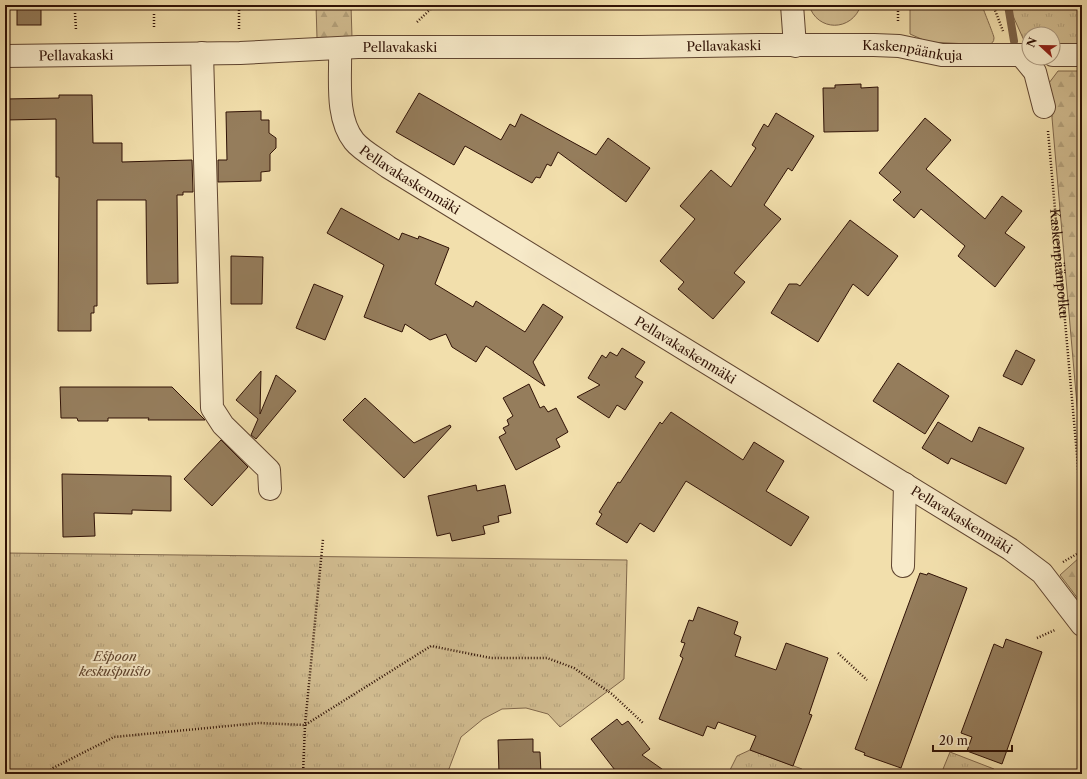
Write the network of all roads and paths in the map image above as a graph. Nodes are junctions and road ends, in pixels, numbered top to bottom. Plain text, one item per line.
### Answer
1 (792, 5) edge
2 (898, 5) edge
3 (239, 10) dead end
4 (75, 13) dead end
5 (154, 14) dead end
6 (898, 26) dead end
7 (239, 31) dead end
8 (154, 33) dead end
9 (76, 34) dead end
10 (795, 46) junction
11 (340, 49) junction
12 (202, 53) junction
13 (1021, 55) edge
14 (1061, 55) edge
15 (1082, 55) edge
16 (5, 56) edge
17 (1031, 66) edge
18 (1044, 107) joint
19 (905, 484) junction
20 (270, 489) dead end
21 (1082, 527) edge
22 (323, 539) dead end
23 (902, 566) dead end
24 (1082, 625) edge
25 (838, 653) dead end
26 (867, 680) dead end
27 (643, 723) dead end
28 (305, 725) junction
29 (46, 774) edge
30 (303, 774) edge

1 - 10 street
2 - 6 path
3 - 7 path
4 - 9 path
5 - 8 path
10 - 11 street, Pellavakaski
10 - 13 street, Kaskenpäänkuja
11 - 12 street, Pellavakaski
11 - 19 street, Pellavakaskenmäki
12 - 16 street, Pellavakaski
12 - 20 street
14 - 15 street
17 - 18 street
18 - 21 path, Kaskenpäänpolku
19 - 23 street
19 - 24 street, Pellavakaskenmäki
22 - 28 path
25 - 26 path
27 - 28 path
28 - 29 path
28 - 30 path

